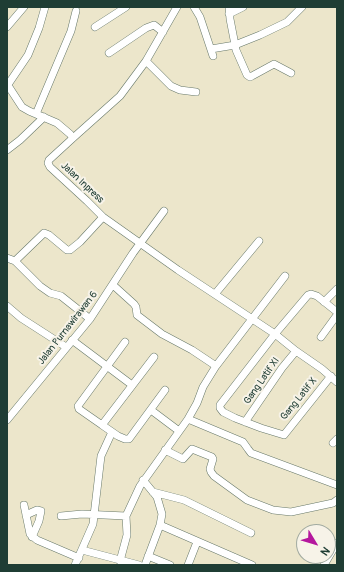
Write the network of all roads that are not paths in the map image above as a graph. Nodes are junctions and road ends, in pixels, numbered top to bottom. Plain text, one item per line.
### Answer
1 (24, 7) edge
2 (45, 7) edge
3 (126, 7) edge
4 (177, 7) edge
5 (194, 7) edge
6 (243, 7) edge
7 (302, 7) edge
8 (229, 10) edge
9 (76, 11) dead end
10 (7, 27) edge
11 (95, 27) dead end
12 (163, 32) junction
13 (235, 44) junction
14 (109, 53) dead end
15 (146, 61) junction
16 (291, 72) dead end
17 (7, 85) edge
18 (196, 92) dead end
19 (36, 114) junction
20 (44, 117) junction
21 (73, 138) junction
22 (7, 150) edge
23 (164, 211) dead end
24 (103, 218) junction
25 (259, 241) dead end
26 (140, 244) junction
27 (7, 258) edge
28 (15, 261) junction
29 (285, 276) dead end
30 (113, 285) junction
31 (337, 289) edge
32 (215, 294) junction
33 (324, 302) junction
34 (7, 306) edge
35 (337, 314) edge
36 (90, 319) junction
37 (251, 319) junction
38 (275, 334) junction
39 (321, 337) dead end
40 (72, 340) junction
41 (125, 342) dead end
42 (66, 347) junction
43 (296, 351) junction
44 (154, 357) dead end
45 (216, 366) junction
46 (107, 367) junction
47 (335, 380) edge
48 (132, 386) junction
49 (165, 390) dead end
50 (151, 410) junction
51 (188, 419) junction
52 (7, 420) edge
53 (245, 422) junction
54 (102, 425) junction
55 (179, 431) junction
56 (112, 432) junction
57 (165, 450) junction
58 (143, 480) junction
59 (337, 485) edge
60 (153, 492) junction
61 (337, 500) edge
62 (24, 505) dead end
63 (94, 514) junction
64 (26, 515) junction
65 (61, 516) dead end
66 (126, 516) junction
67 (160, 525) junction
68 (251, 533) dead end
69 (32, 537) junction
70 (197, 542) junction
71 (337, 544) edge
72 (82, 550) junction
73 (148, 556) junction
74 (79, 558) junction
75 (124, 562) edge
76 (76, 565) edge
77 (139, 565) edge
78 (145, 565) edge
79 (170, 565) edge
80 (188, 565) edge
81 (252, 565) edge
82 (324, 565) edge

1 - 10 street
2 - 17 street
3 - 11 street
4 - 12 street, Jalan Inpress
5 - 13 street
6 - 8 street
7 - 13 street
8 - 13 street
9 - 19 street
12 - 14 street
12 - 15 street, Jalan Inpress
13 - 16 street
15 - 18 street
15 - 21 street, Jalan Inpress
17 - 19 street
19 - 20 street
20 - 21 street
20 - 22 street
21 - 24 street, Jalan Inpress
23 - 26 street, Jalan Purnawirawan 6
24 - 26 street, Jalan Inpress
24 - 28 street
25 - 32 street
26 - 30 street, Jalan Purnawirawan 6
26 - 32 street, Jalan Inpress
27 - 28 street
28 - 36 street
29 - 37 street
30 - 36 street, Jalan Purnawirawan 6
30 - 45 street
31 - 33 street
32 - 37 street, Jalan Inpress
33 - 35 street
33 - 38 street
34 - 42 street
35 - 39 street
36 - 40 street, Jalan Purnawirawan 6
37 - 38 street, Jalan Inpress
37 - 45 street
38 - 43 street, Jalan Inpress
38 - 53 street
40 - 42 street, Jalan Purnawirawan 6
40 - 46 street
41 - 46 street
42 - 52 street, Jalan Purnawirawan 6
43 - 47 street, Jalan Inpress
43 - 53 street, Gang Latif XI
44 - 48 street
45 - 51 street
46 - 48 street
46 - 54 street
47 - 53 street, Gang Latif X
48 - 54 street
49 - 50 street
50 - 55 street
50 - 56 street
51 - 55 street
51 - 59 street
54 - 56 street
55 - 57 street
56 - 63 street
57 - 58 street
57 - 61 street
58 - 60 street
58 - 66 street
60 - 67 street
60 - 68 street
62 - 64 street
63 - 65 street
63 - 66 street
63 - 72 street
64 - 69 street
64 - 69 street
66 - 75 street
67 - 70 street
67 - 73 street
69 - 74 street
70 - 80 street
70 - 81 street
71 - 82 street
72 - 74 street
72 - 75 street
73 - 78 street
73 - 79 street
74 - 76 street
75 - 77 street

